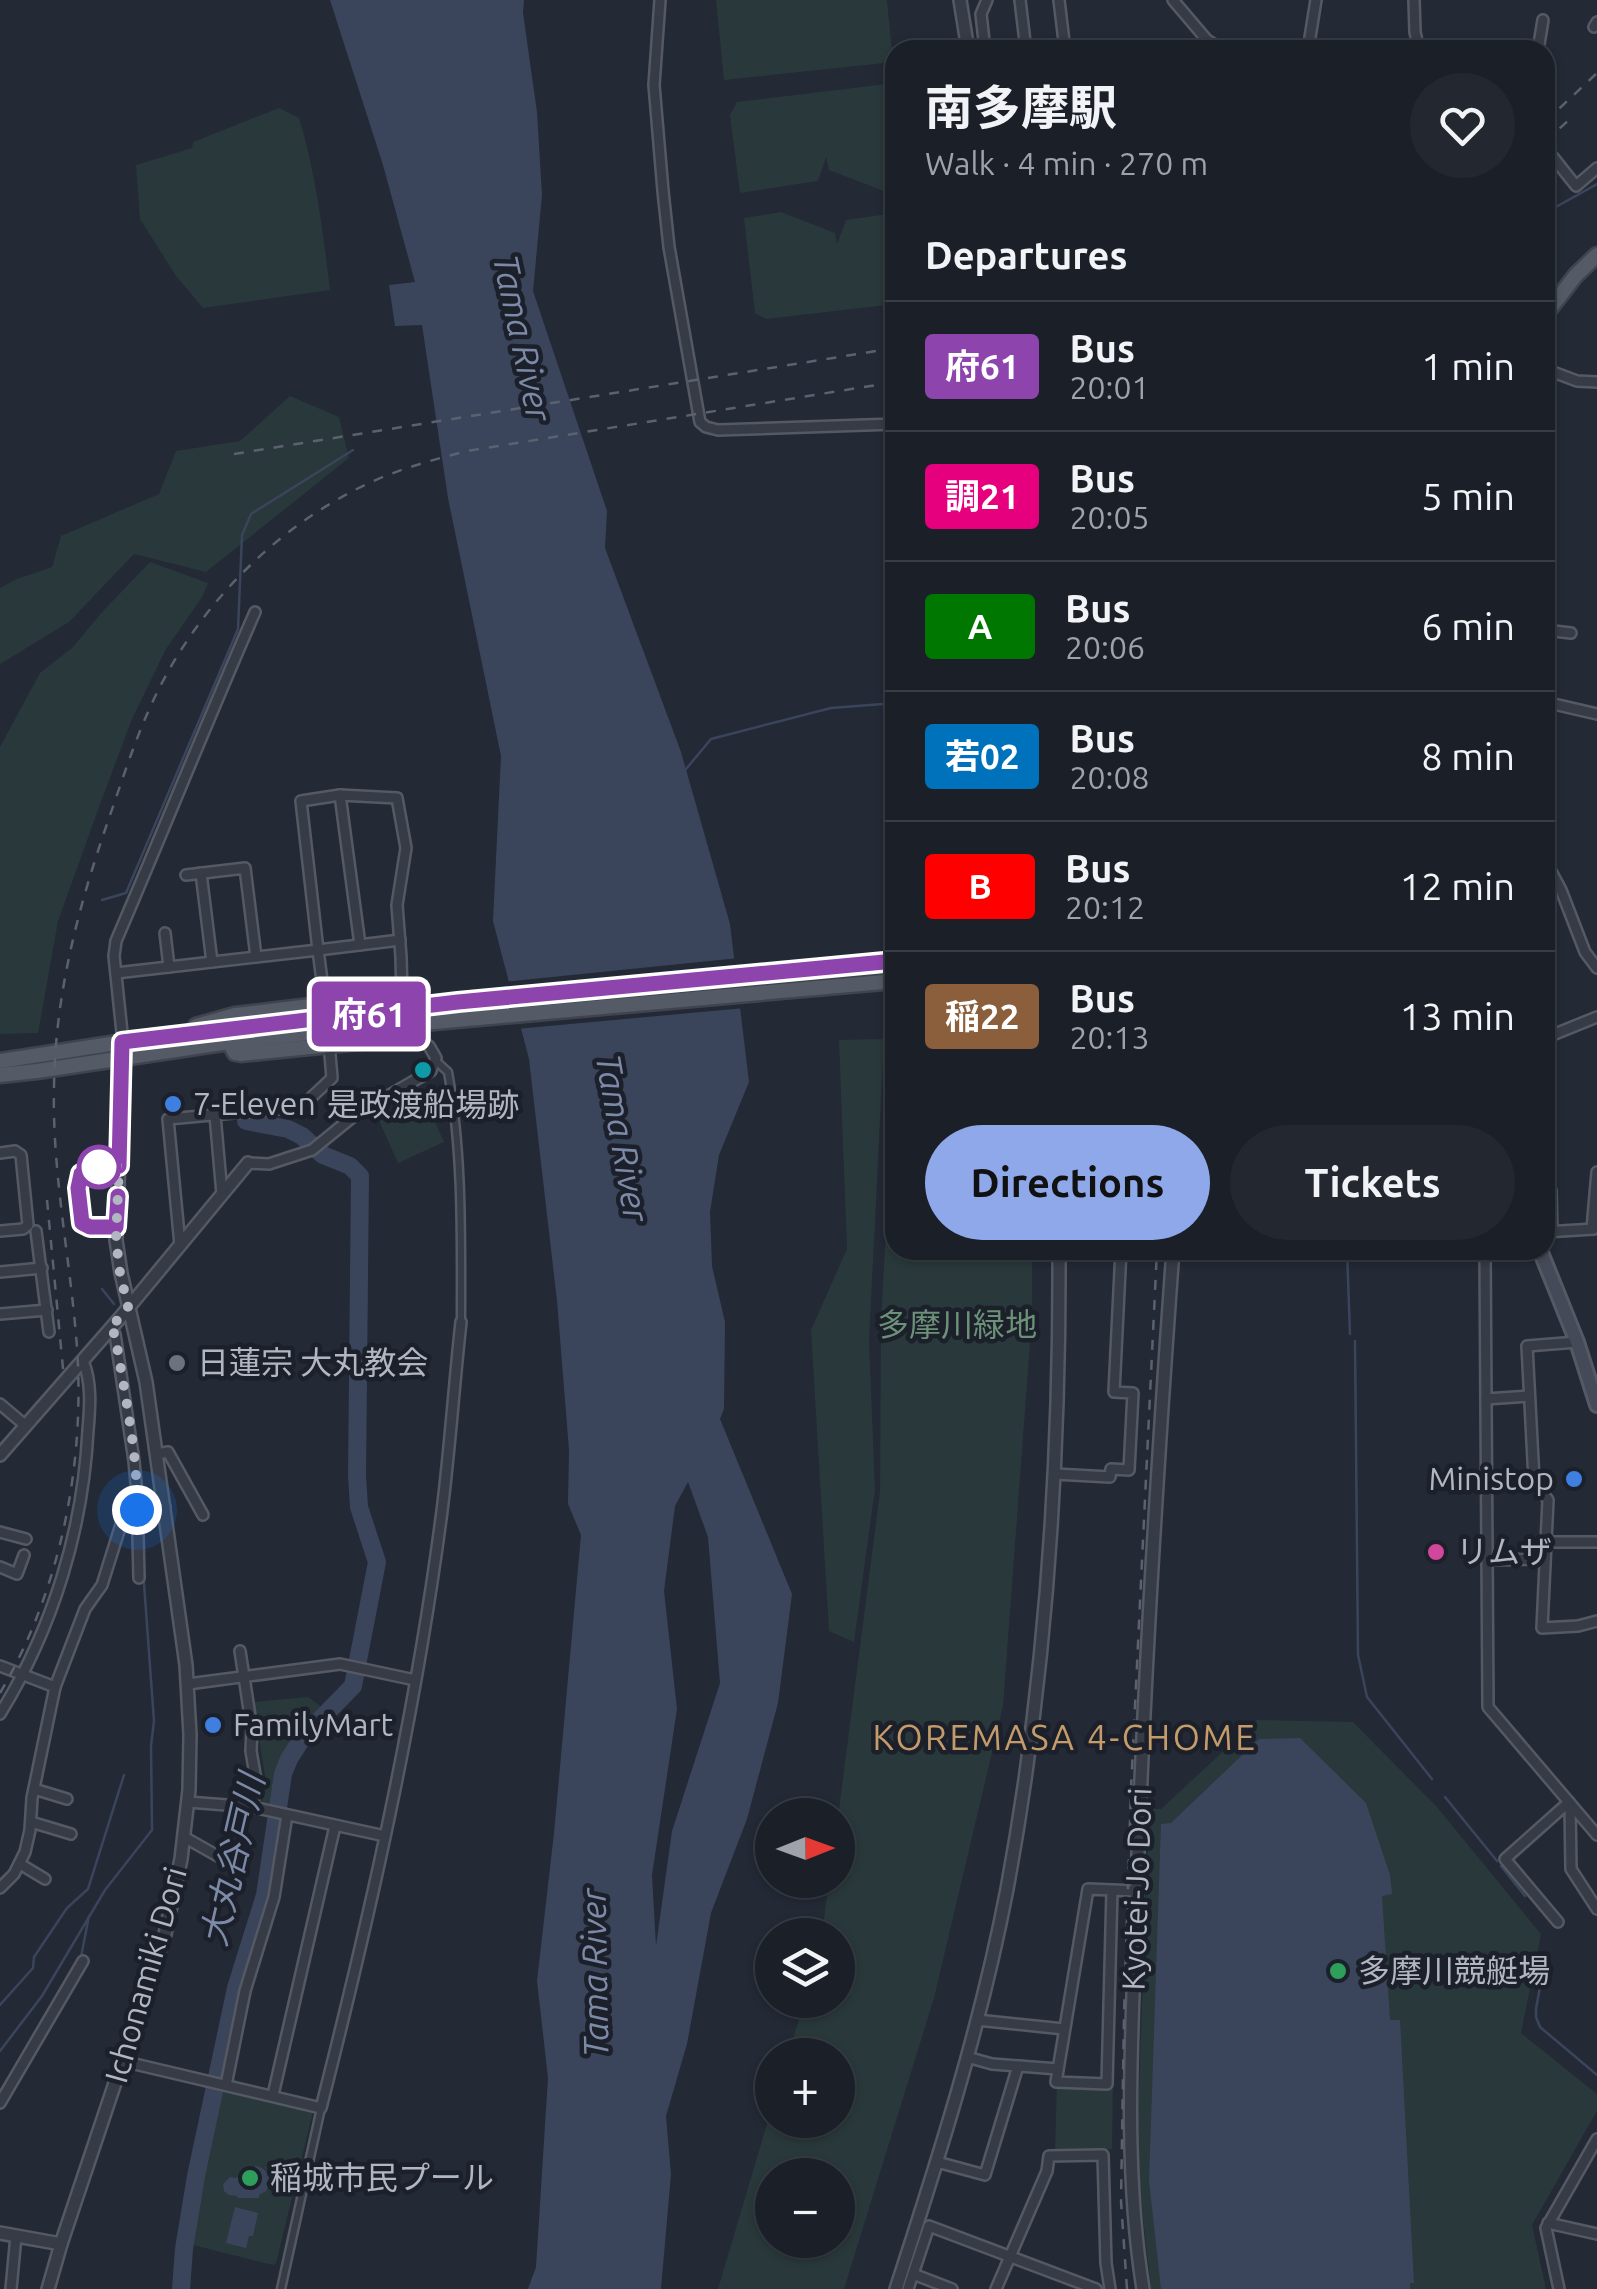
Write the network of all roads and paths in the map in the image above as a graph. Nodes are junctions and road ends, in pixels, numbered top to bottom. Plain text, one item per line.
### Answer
1 (660, 0) edge
2 (960, 0) edge
3 (987, 0) edge
4 (1020, 0) edge
5 (1059, 0) edge
6 (1173, 0) edge
7 (1316, 0) edge
8 (1414, 0) edge
9 (1543, 20) dead end
10 (966, 40) edge
11 (984, 40) edge
12 (1025, 40) edge
13 (1064, 40) edge
14 (1207, 40) edge
15 (1310, 40) edge
16 (1417, 40) edge
17 (1540, 40) edge
18 (1555, 160) edge
19 (1597, 168) edge
20 (1597, 255) edge
21 (1555, 302) edge
22 (1555, 373) edge
23 (1597, 382) edge
24 (885, 424) edge
25 (255, 612) dead end
26 (1555, 631) edge
27 (1571, 632) dead end
28 (1555, 704) edge
29 (1597, 714) edge
30 (340, 795) junction
31 (201, 873) junction
32 (186, 875) dead end
33 (1556, 883) edge
34 (164, 934) dead end
35 (400, 940) junction
36 (360, 945) junction
37 (318, 950) junction
38 (256, 957) junction
39 (212, 962) junction
40 (885, 962) edge
41 (169, 967) junction
42 (1597, 968) edge
43 (116, 973) junction
44 (885, 981) edge
45 (401, 995) junction
46 (324, 1004) junction
47 (1597, 1017) edge
48 (378, 1019) junction
49 (1555, 1034) edge
50 (162, 1036) junction
51 (409, 1037) junction
52 (229, 1042) junction
53 (329, 1044) junction
54 (123, 1050) junction
55 (0, 1061) edge
56 (436, 1061) junction
57 (0, 1075) edge
58 (215, 1115) junction
59 (0, 1152) edge
60 (248, 1163) joint
61 (1597, 1172) edge
62 (222, 1194) junction
63 (1595, 1229) edge
64 (0, 1231) edge
65 (36, 1231) dead end
66 (1555, 1232) edge
67 (180, 1245) junction
68 (1060, 1260) edge
69 (1121, 1260) edge
70 (1171, 1260) edge
71 (1485, 1260) edge
72 (1544, 1260) edge
73 (42, 1268) junction
74 (0, 1272) edge
75 (128, 1307) junction
76 (46, 1310) junction
77 (0, 1314) edge
78 (461, 1322) joint
79 (109, 1330) junction
80 (49, 1332) dead end
81 (1577, 1342) junction
82 (83, 1362) junction
83 (1529, 1396) junction
84 (1486, 1399) junction
85 (0, 1404) edge
86 (1597, 1405) edge
87 (26, 1426) junction
88 (0, 1454) edge
89 (157, 1454) junction
90 (1055, 1474) junction
91 (165, 1507) junction
92 (142, 1510) junction
93 (203, 1515) dead end
94 (0, 1532) edge
95 (26, 1539) dead end
96 (1546, 1542) junction
97 (1597, 1542) edge
98 (24, 1555) dead end
99 (1545, 1559) junction
100 (1487, 1560) junction
101 (0, 1567) edge
102 (139, 1578) dead end
103 (1597, 1620) edge
104 (240, 1650) dead end
105 (0, 1666) edge
106 (23, 1674) junction
107 (243, 1676) junction
108 (416, 1680) junction
109 (188, 1684) junction
110 (55, 1687) junction
111 (0, 1714) edge
112 (34, 1788) junction
113 (67, 1799) dead end
114 (188, 1802) junction
115 (1569, 1802) junction
116 (252, 1807) junction
117 (282, 1814) junction
118 (30, 1822) junction
119 (334, 1826) junction
120 (71, 1834) dead end
121 (1597, 1835) edge
122 (385, 1836) junction
123 (184, 1837) junction
124 (20, 1864) junction
125 (237, 1867) dead end
126 (44, 1879) dead end
127 (0, 1888) edge
128 (1112, 1890) junction
129 (1137, 1891) junction
130 (1597, 1909) edge
131 (1558, 1922) dead end
132 (83, 1961) dead end
133 (977, 2020) junction
134 (1064, 2029) junction
135 (967, 2056) junction
136 (122, 2061) junction
137 (1018, 2066) junction
138 (1058, 2069) junction
139 (223, 2085) junction
140 (273, 2096) junction
141 (0, 2103) edge
142 (322, 2108) junction
143 (1597, 2140) edge
144 (937, 2162) junction
145 (1548, 2223) junction
146 (0, 2233) edge
147 (1597, 2234) edge
148 (16, 2236) junction
149 (61, 2244) junction
150 (1010, 2257) junction
151 (913, 2274) junction
152 (11, 2289) edge
153 (48, 2289) edge
154 (281, 2289) edge
155 (896, 2289) edge
156 (908, 2289) edge
157 (952, 2289) edge
158 (996, 2289) edge
159 (1096, 2289) edge
160 (1110, 2289) edge
161 (1143, 2289) edge
162 (1558, 2289) edge

1 - 24 street
2 - 10 street
3 - 11 street
4 - 12 street
5 - 13 street
6 - 14 street
7 - 15 street
8 - 16 street
9 - 17 street
18 - 19 street
20 - 21 main road
22 - 23 street
25 - 43 street
26 - 27 street
28 - 29 street
30 - 35 street
30 - 36 street
30 - 37 street
31 - 32 street
31 - 38 street
31 - 39 street
33 - 42 street
34 - 41 street
35 - 36 street
35 - 45 street
36 - 37 street
37 - 38 street
37 - 46 street
38 - 39 street
39 - 41 street
40 - 48 main road, bridge
41 - 43 street
43 - 54 street
44 - 48 main road, bridge
45 - 46 main road
45 - 51 street
46 - 50 main road
47 - 49 street
48 - 50 main road
48 - 52 main road
50 - 54 main road
51 - 53 main road
51 - 56 street
52 - 53 main road
52 - 54 main road
53 - 58 street
54 - 55 main road
54 - 57 main road
54 - 75 street, Ichonamiki Dori
56 - 60 street
56 - 78 street
58 - 62 street
58 - 67 street
59 - 64 street
60 - 62 street
61 - 63 street
62 - 67 street
63 - 66 street
65 - 73 street
67 - 75 street
68 - 90 street
69 - 90 street
70 - 129 street, Kyotei-Jo Dori
71 - 84 street
72 - 81 main road
73 - 74 street
73 - 76 street
75 - 79 street
75 - 89 street, Ichonamiki Dori
76 - 77 street
76 - 80 street
78 - 108 street
79 - 82 street
79 - 92 street
81 - 83 street
81 - 86 main road
82 - 87 street
82 - 106 street
83 - 84 street
83 - 96 street
84 - 100 street
85 - 87 street
87 - 88 street
89 - 91 street, Ichonamiki Dori
89 - 93 street
90 - 133 street
91 - 92 street
91 - 109 street, Ichonamiki Dori
92 - 102 street
92 - 110 street
94 - 95 street
96 - 97 street
96 - 99 street
98 - 101 street
99 - 100 street
99 - 103 street
100 - 115 street
104 - 107 street
105 - 106 street
106 - 110 street
106 - 111 street
107 - 108 street
107 - 109 street
107 - 116 street
108 - 122 street
109 - 114 street, Ichonamiki Dori
110 - 112 street
112 - 113 street
112 - 118 street
114 - 116 street
114 - 123 street, Ichonamiki Dori
115 - 121 street
115 - 130 street
115 - 131 street
116 - 117 street
117 - 119 street
117 - 139 street
118 - 120 street
118 - 124 street
119 - 122 street
119 - 140 street
122 - 142 street
123 - 125 street
123 - 136 street, Ichonamiki Dori
124 - 126 street
124 - 127 street
128 - 129 street
128 - 134 street
128 - 138 street
129 - 161 street, Kyotei-Jo Dori
132 - 141 street
133 - 134 street
133 - 135 street
134 - 138 street
135 - 137 street
135 - 144 street
136 - 139 street
136 - 149 street, Ichonamiki Dori
137 - 138 street
137 - 144 street
139 - 140 street
140 - 142 street
142 - 154 street
143 - 145 street
144 - 155 street
145 - 147 street
145 - 162 street
146 - 148 street
148 - 149 street
148 - 152 street
149 - 153 street, Ichonamiki Dori
150 - 151 street
150 - 158 street
150 - 159 street
150 - 160 street
151 - 156 street
151 - 157 street

